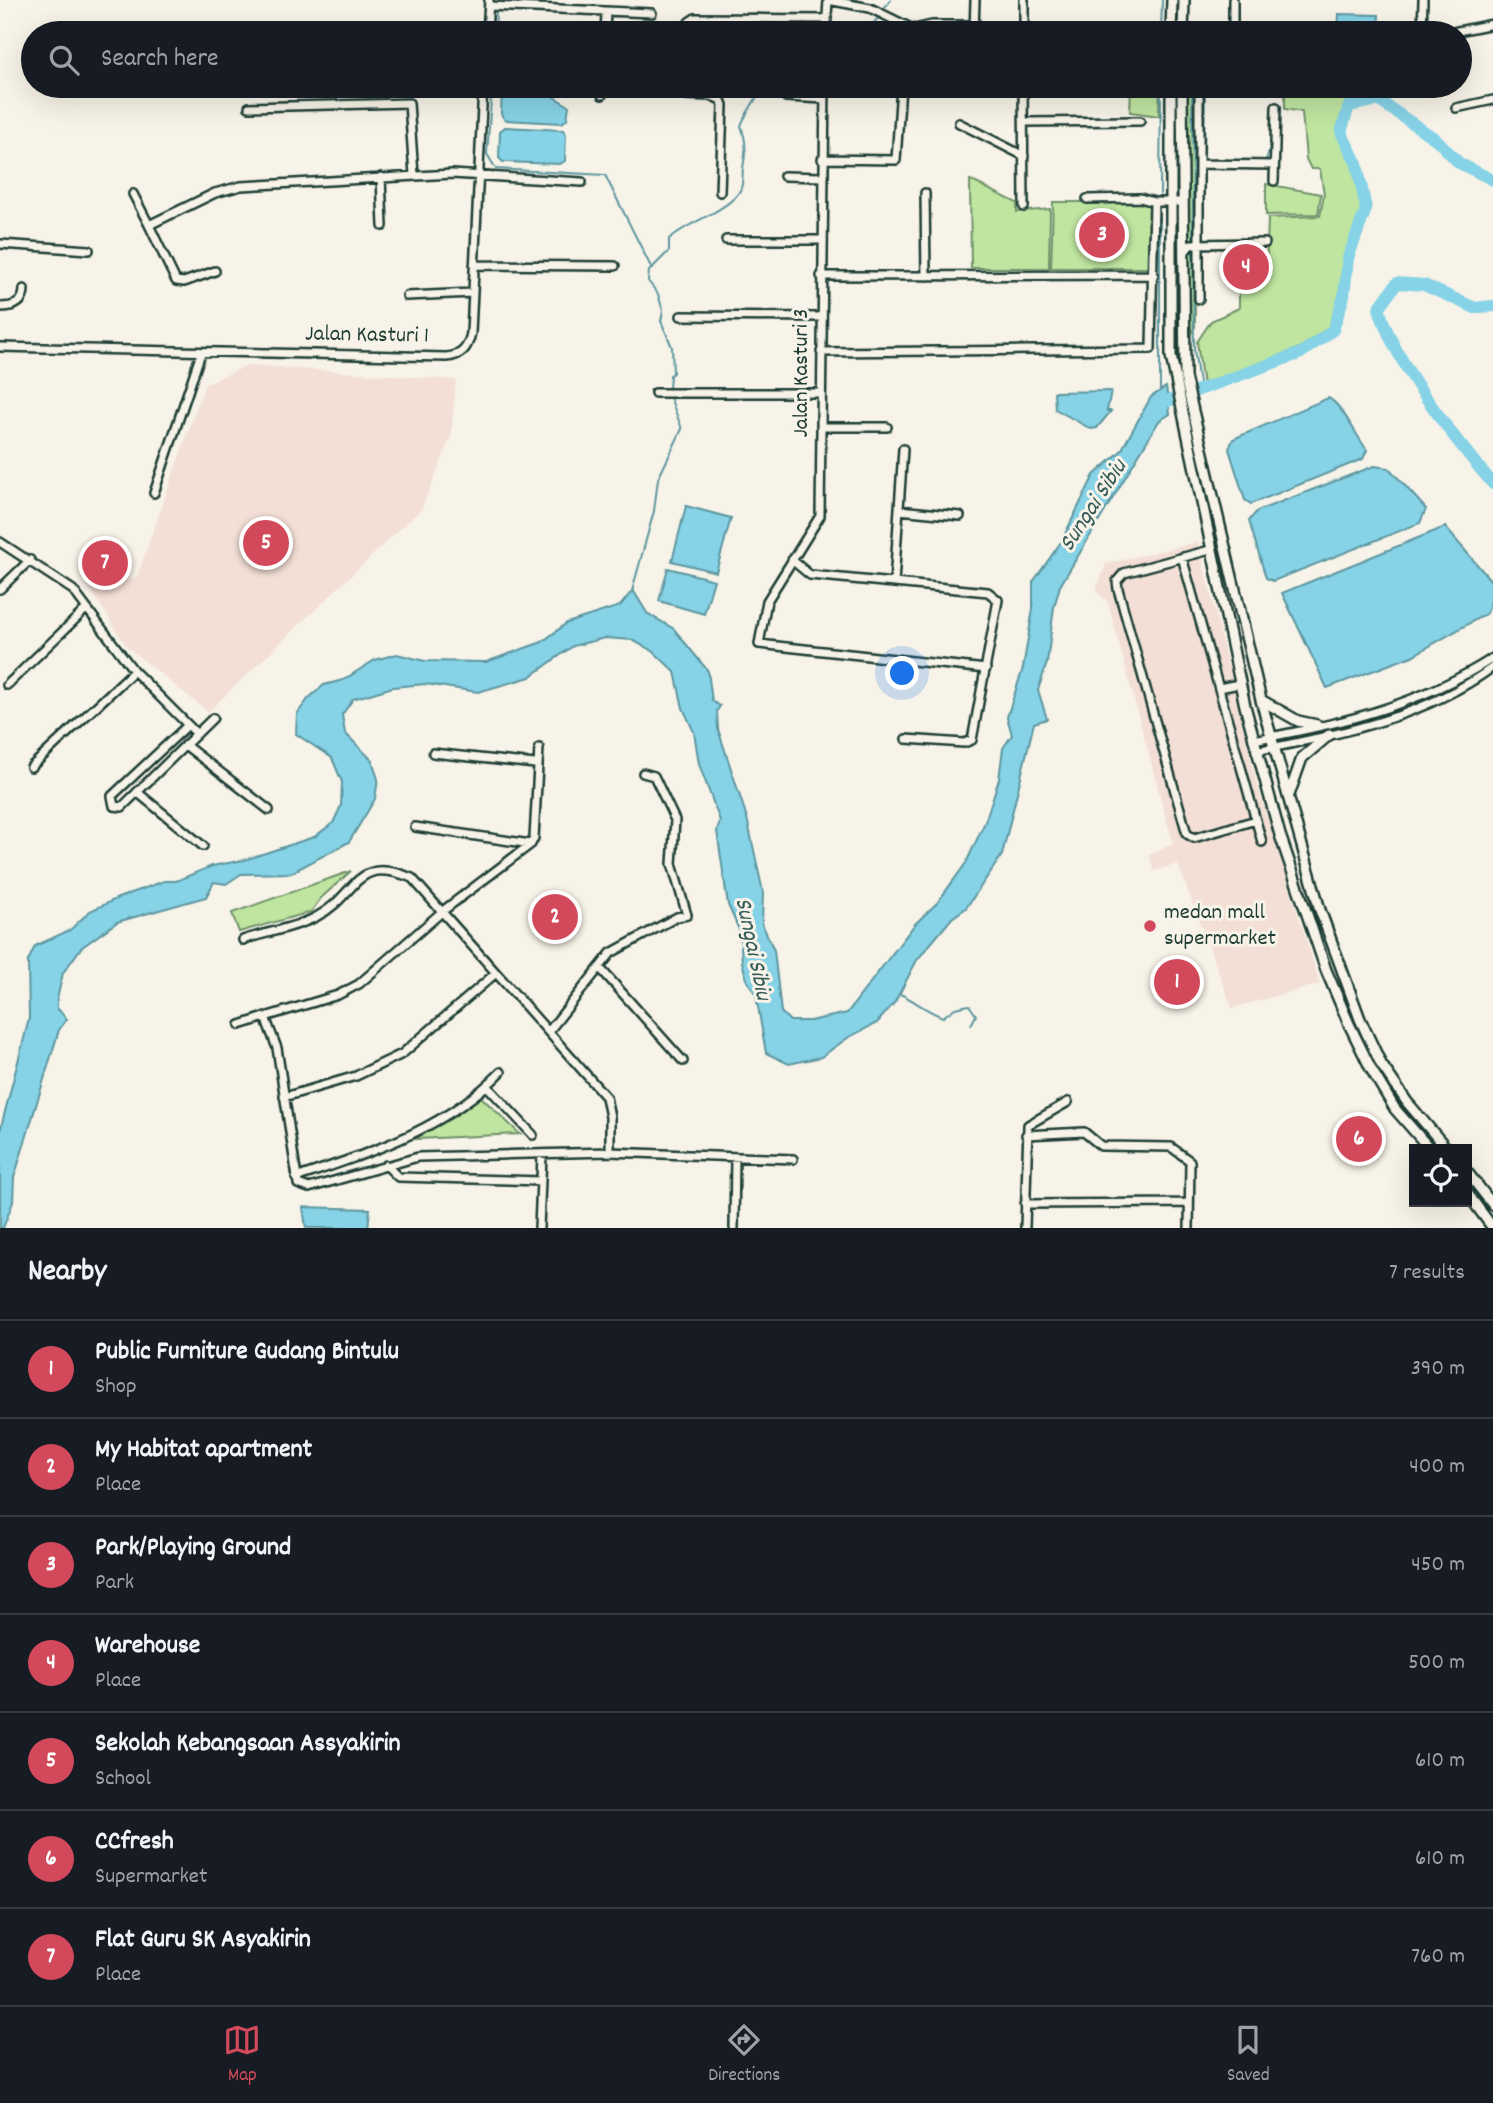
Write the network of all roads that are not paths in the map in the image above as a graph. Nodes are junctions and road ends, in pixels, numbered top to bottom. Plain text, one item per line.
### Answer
1 (828, 0) edge
2 (975, 0) edge
3 (1024, 0) edge
4 (1172, 0) edge
5 (1184, 0) edge
6 (1233, 0) edge
7 (1423, 0) edge
8 (489, 3) edge
9 (606, 12) junction
10 (652, 13) dead end
11 (827, 19) joint
12 (488, 21) edge
13 (606, 21) edge
14 (690, 21) edge
15 (897, 21) edge
16 (974, 21) edge
17 (1024, 21) edge
18 (1171, 21) edge
19 (1183, 21) edge
20 (1233, 21) edge
21 (1422, 21) edge
22 (1493, 24) edge
23 (1472, 28) edge
24 (482, 98) edge
25 (716, 98) edge
26 (805, 98) edge
27 (900, 98) edge
28 (1023, 98) edge
29 (1171, 98) edge
30 (1182, 98) edge
31 (1199, 98) edge
32 (824, 99) joint
33 (1493, 100) edge
34 (250, 107) dead end
35 (1276, 107) dead end
36 (1456, 108) dead end
37 (1140, 121) dead end
38 (1024, 122) junction
39 (960, 123) dead end
40 (1024, 156) junction
41 (822, 159) junction
42 (1199, 164) junction
43 (1274, 164) junction
44 (414, 175) junction
45 (478, 176) junction
46 (784, 176) dead end
47 (381, 177) junction
48 (822, 177) junction
49 (1274, 181) dead end
50 (582, 182) dead end
51 (720, 192) dead end
52 (133, 194) dead end
53 (925, 194) dead end
54 (1087, 199) dead end
55 (1154, 202) junction
56 (1170, 202) junction
57 (1182, 202) junction
58 (1024, 207) dead end
59 (149, 225) junction
60 (383, 226) dead end
61 (726, 240) dead end
62 (821, 240) junction
63 (1199, 243) junction
64 (1265, 243) dead end
65 (0, 244) edge
66 (89, 250) dead end
67 (1182, 255) junction
68 (474, 265) junction
69 (615, 266) dead end
70 (215, 271) dead end
71 (1154, 275) junction
72 (821, 276) junction
73 (926, 276) junction
74 (24, 289) dead end
75 (472, 293) junction
76 (407, 296) dead end
77 (1199, 299) dead end
78 (0, 307) edge
79 (681, 316) dead end
80 (821, 317) junction
81 (0, 347) edge
82 (821, 352) junction
83 (201, 353) junction
84 (655, 393) dead end
85 (821, 393) junction
86 (822, 427) junction
87 (887, 427) dead end
88 (903, 449) dead end
89 (154, 493) dead end
90 (899, 510) junction
91 (960, 516) dead end
92 (0, 542) edge
93 (1210, 550) junction
94 (1182, 557) junction
95 (30, 560) junction
96 (792, 560) junction
97 (894, 583) junction
98 (0, 589) edge
99 (85, 610) junction
100 (1493, 658) edge
101 (1493, 667) edge
102 (986, 669) junction
103 (134, 671) junction
104 (1239, 684) junction
105 (6, 685) dead end
106 (1219, 688) junction
107 (1261, 700) junction
108 (213, 718) dead end
109 (188, 725) junction
110 (1317, 726) junction
111 (197, 734) junction
112 (1329, 735) junction
113 (1271, 737) junction
114 (905, 739) dead end
115 (1253, 740) junction
116 (185, 745) junction
117 (1274, 747) junction
118 (539, 748) dead end
119 (1256, 751) junction
120 (433, 752) dead end
121 (536, 764) junction
122 (31, 767) dead end
123 (643, 773) dead end
124 (137, 792) junction
125 (1288, 801) junction
126 (269, 810) dead end
127 (1256, 820) junction
128 (415, 827) dead end
129 (1262, 842) dead end
130 (531, 844) junction
131 (203, 846) dead end
132 (444, 911) junction
133 (243, 940) dead end
134 (600, 968) junction
135 (496, 973) junction
136 (265, 1017) junction
137 (240, 1025) dead end
138 (549, 1031) junction
139 (683, 1061) dead end
140 (501, 1072) dead end
141 (487, 1086) junction
142 (284, 1097) junction
143 (1068, 1102) dead end
144 (533, 1135) dead end
145 (1026, 1135) junction
146 (1426, 1144) edge
147 (1443, 1144) edge
148 (610, 1152) junction
149 (542, 1155) junction
150 (735, 1157) junction
151 (793, 1160) dead end
152 (386, 1165) junction
153 (296, 1178) junction
154 (1472, 1178) edge
155 (541, 1181) junction
156 (1472, 1200) edge
157 (1189, 1203) junction
158 (1025, 1204) junction
159 (1493, 1205) edge
160 (539, 1228) edge
161 (734, 1228) edge
162 (1026, 1228) edge
163 (1189, 1228) edge
164 (1493, 1228) edge

1 - 11 street
1 - 15 street
2 - 16 street
3 - 17 street
4 - 18 street
5 - 19 street
6 - 20 street
7 - 21 street
8 - 9 street
8 - 12 street
9 - 10 street
9 - 13 street
11 - 14 street
22 - 23 street
24 - 45 street, Jalan Kasturi 1
25 - 51 street
26 - 32 street
27 - 41 street
28 - 38 street
29 - 56 street
30 - 57 street
31 - 42 street
32 - 41 street, Jalan Kasturi 3
33 - 36 street
34 - 44 street
35 - 43 street
37 - 38 street
38 - 40 street
39 - 40 street
40 - 58 street
41 - 48 street, Jalan Kasturi 3
42 - 43 street
42 - 63 street
43 - 49 street
44 - 45 street
44 - 47 street
45 - 50 street
45 - 68 street, Jalan Kasturi 1
46 - 48 street
47 - 59 street
47 - 60 street
48 - 62 street, Jalan Kasturi 3
52 - 59 street
53 - 73 street
54 - 55 street
55 - 56 street
55 - 71 street
56 - 57 street
56 - 93 street
57 - 67 street
59 - 70 street
61 - 62 street
62 - 72 street, Jalan Kasturi 3
63 - 64 street
63 - 67 street
63 - 77 street
65 - 66 street
67 - 107 street
68 - 69 street
68 - 75 street, Jalan Kasturi 1
71 - 73 street
71 - 82 street
72 - 73 street
72 - 80 street, Jalan Kasturi 3
74 - 78 street
75 - 76 street
75 - 83 street, Jalan Kasturi 1
79 - 80 street
80 - 82 street, Jalan Kasturi 3
81 - 83 street, Jalan Kasturi 1
82 - 85 street, Jalan Kasturi 3
83 - 89 street
84 - 85 street
85 - 86 street, Jalan Kasturi 3
86 - 87 street
86 - 96 street, Jalan Kasturi 3
88 - 90 street
90 - 91 street
90 - 97 street
92 - 95 street
93 - 94 street
93 - 104 street
94 - 106 street
94 - 127 street
95 - 98 street
95 - 99 street
96 - 97 street
96 - 102 street, Jalan Kasturi 3
97 - 102 street
99 - 103 street
99 - 105 street
100 - 110 street
101 - 112 street
102 - 114 street
103 - 109 street
103 - 122 street
104 - 106 street
104 - 115 street
106 - 127 street
107 - 110 street
107 - 113 street
108 - 111 street
109 - 111 street
109 - 124 street
110 - 113 street
111 - 116 street
112 - 117 street
112 - 125 street
113 - 115 street
113 - 117 street
115 - 119 street
116 - 124 street
116 - 126 street
117 - 119 street
117 - 125 street
118 - 121 street
119 - 146 street
120 - 121 street
121 - 130 street
123 - 134 street
124 - 131 street
125 - 147 street
127 - 129 street
128 - 130 street
130 - 132 street
132 - 133 street
132 - 135 street
132 - 136 street
134 - 138 street
134 - 139 street
135 - 138 street
135 - 142 street
136 - 137 street
136 - 142 street
138 - 148 street
140 - 141 street
141 - 144 street
141 - 153 street
142 - 153 street
143 - 145 street
145 - 157 street
145 - 158 street
148 - 149 street
148 - 150 street
149 - 152 street
149 - 155 street
150 - 151 street
150 - 161 street
152 - 153 street
152 - 155 street
154 - 159 street
155 - 160 street
156 - 164 street
157 - 158 street
157 - 163 street
158 - 162 street

